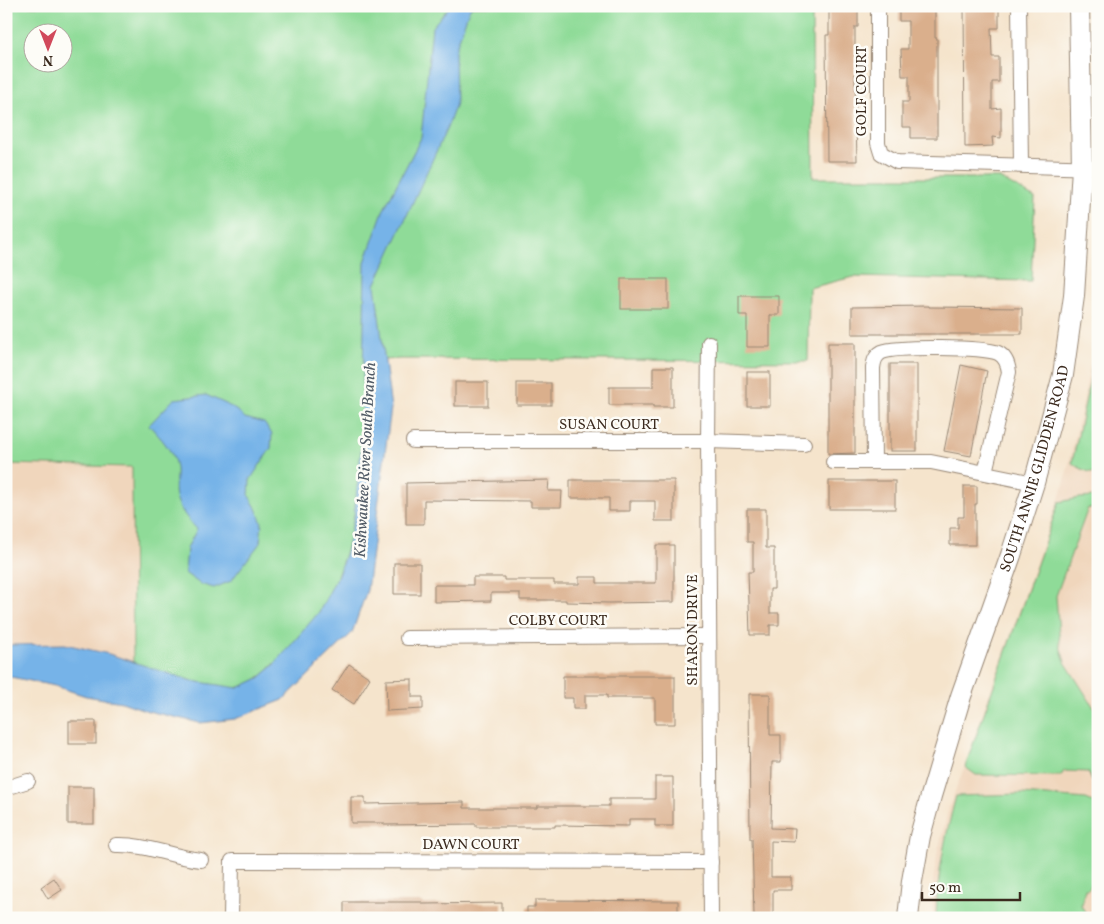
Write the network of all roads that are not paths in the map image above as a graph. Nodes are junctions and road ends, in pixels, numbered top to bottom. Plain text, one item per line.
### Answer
1 (878, 6) edge
2 (1019, 6) edge
3 (1079, 6) edge
4 (1021, 165) junction
5 (1090, 168) edge
6 (709, 343) dead end
7 (413, 441) dead end
8 (708, 441) junction
9 (804, 444) dead end
10 (833, 462) dead end
11 (874, 462) junction
12 (985, 472) junction
13 (1034, 483) junction
14 (709, 636) junction
15 (407, 638) dead end
16 (28, 781) dead end
17 (6, 788) edge
18 (116, 845) dead end
19 (201, 860) dead end
20 (711, 862) junction
21 (231, 918) edge
22 (711, 918) edge
23 (908, 918) edge

1 - 4 street, GOLF COURT
2 - 4 street
3 - 5 main road, SOUTH ANNIE GLIDDEN ROAD
4 - 5 street, GOLF COURT
5 - 13 main road, SOUTH ANNIE GLIDDEN ROAD
6 - 8 street, SHARON DRIVE
7 - 8 street, SUSAN COURT
8 - 9 street, SUSAN COURT
8 - 14 street, SHARON DRIVE
10 - 11 street
11 - 12 street
11 - 12 street
12 - 13 street
13 - 23 main road, SOUTH ANNIE GLIDDEN ROAD
14 - 15 street, COLBY COURT
14 - 20 street, SHARON DRIVE
16 - 17 street
18 - 19 street
20 - 21 street, DAWN COURT
20 - 22 street, SHARON DRIVE

